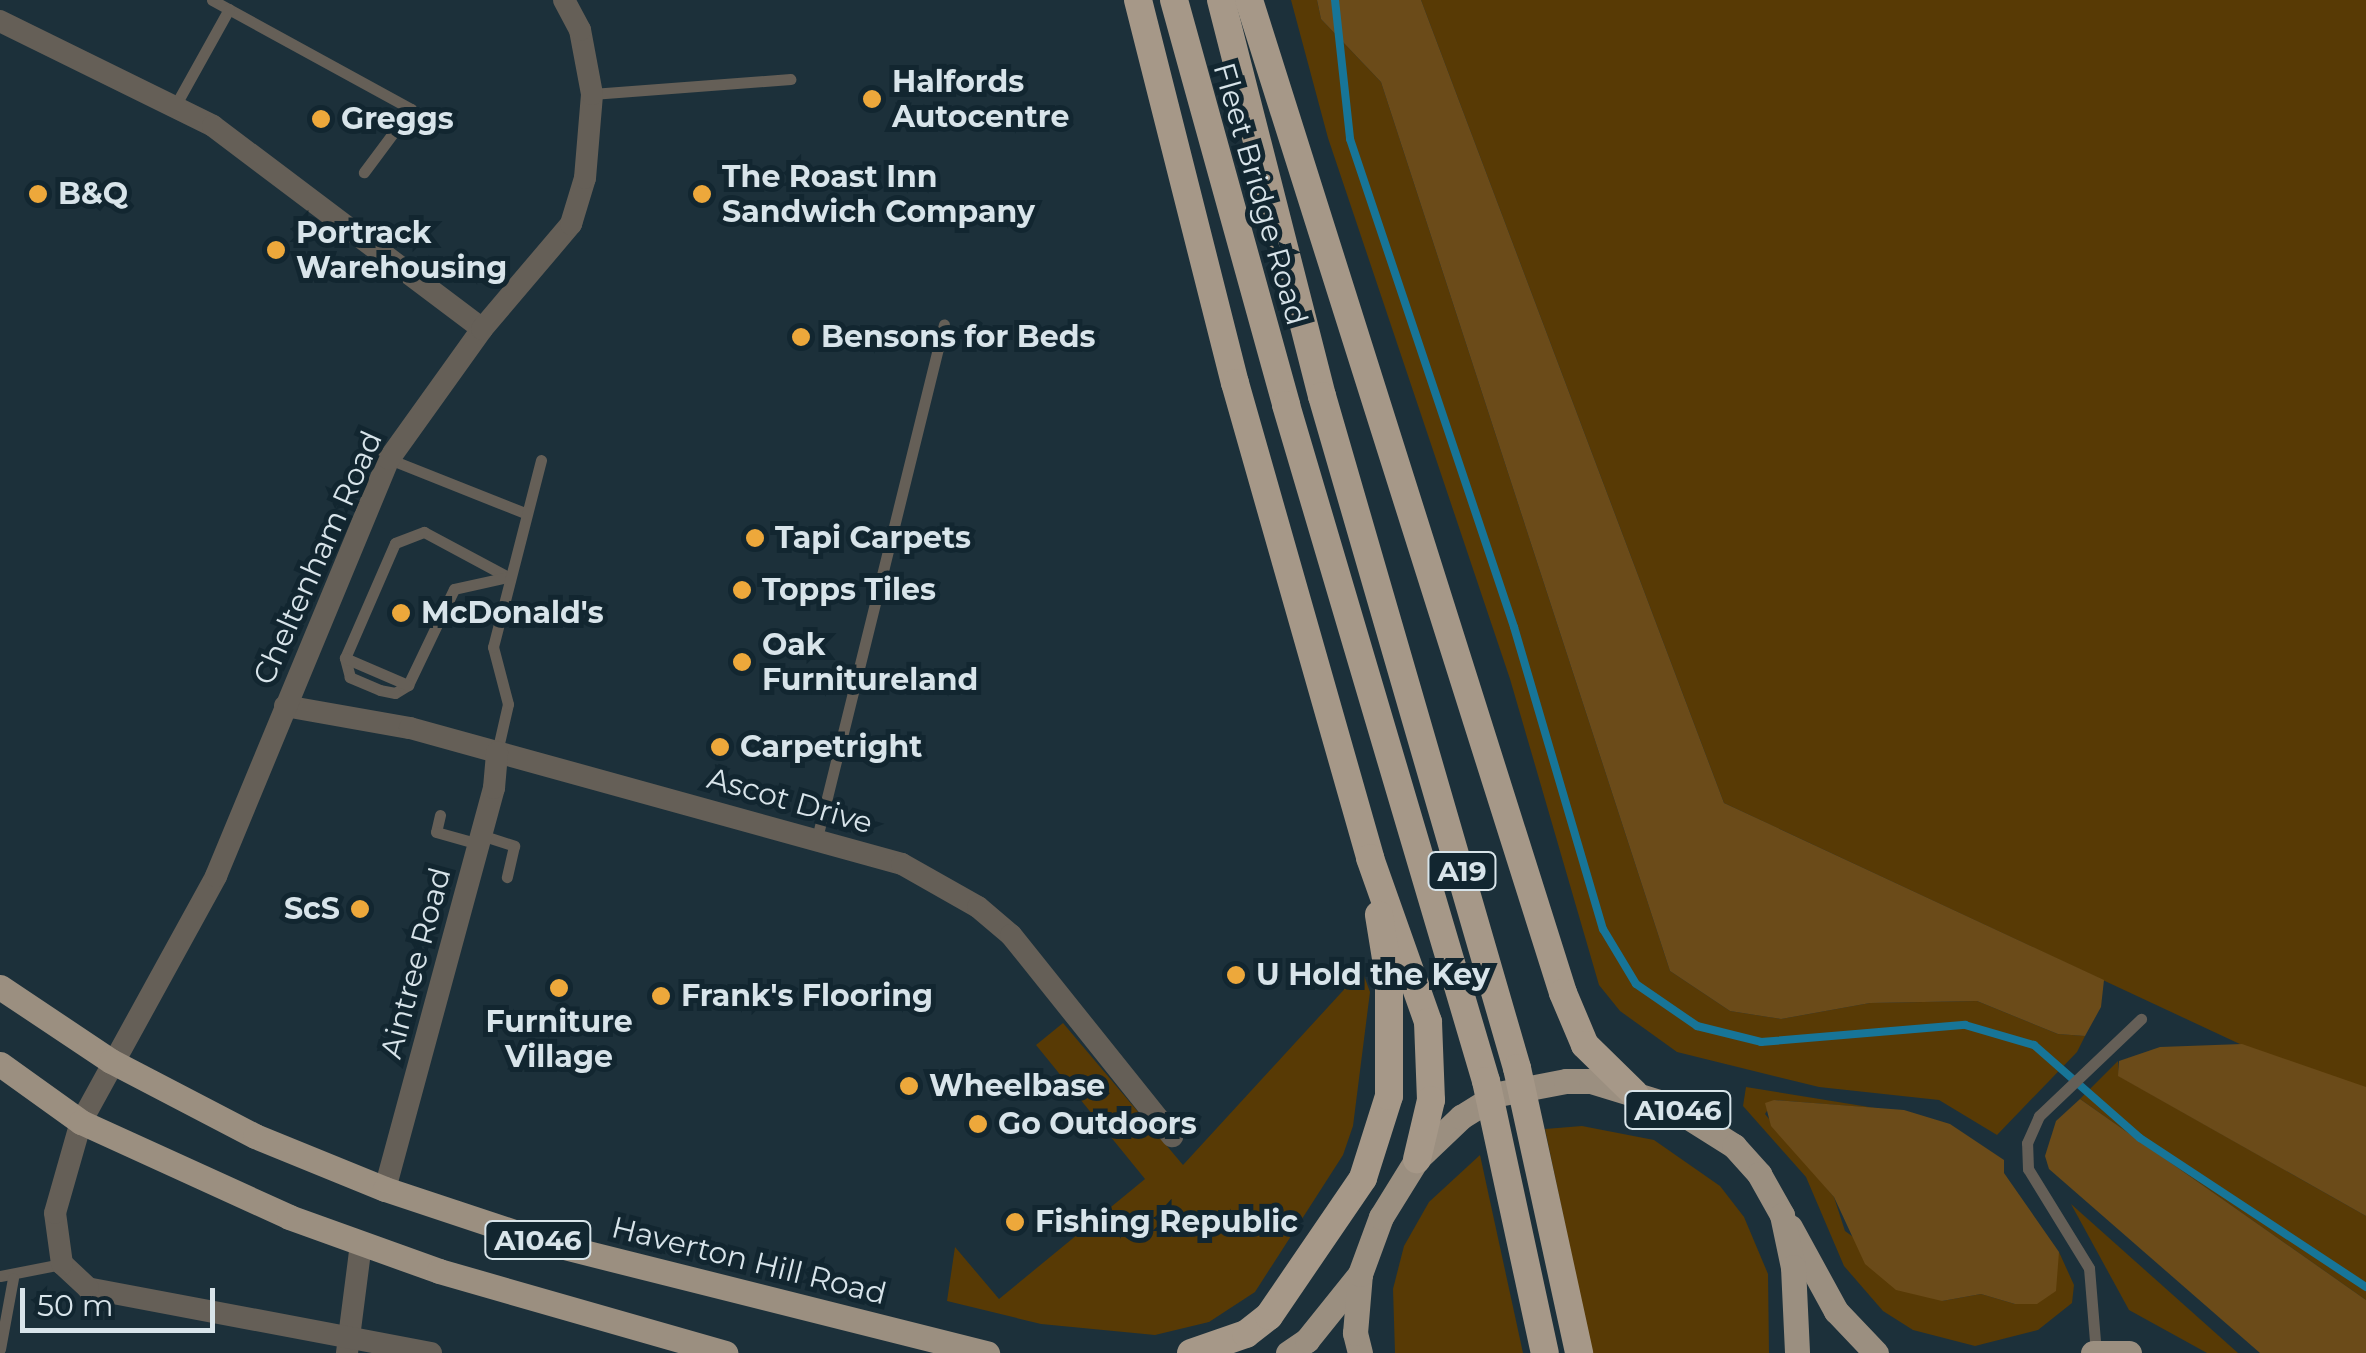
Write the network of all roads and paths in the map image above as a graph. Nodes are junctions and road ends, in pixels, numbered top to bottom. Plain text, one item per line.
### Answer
1 (212, 0) edge
2 (564, 0) edge
3 (1138, 0) edge
4 (1174, 0) edge
5 (1222, 0) edge
6 (1249, 0) edge
7 (228, 9) junction
8 (0, 20) edge
9 (790, 79) dead end
10 (592, 94) junction
11 (175, 106) junction
12 (364, 172) dead end
13 (944, 324) dead end
14 (482, 329) junction
15 (389, 459) junction
16 (542, 460) dead end
17 (525, 513) junction
18 (508, 577) junction
19 (285, 706) junction
20 (497, 752) junction
21 (440, 815) dead end
22 (816, 838) junction
23 (480, 839) junction
24 (1370, 858) junction
25 (507, 877) dead end
26 (0, 987) edge
27 (2142, 1019) dead end
28 (111, 1062) junction
29 (0, 1064) edge
30 (1634, 1092) junction
31 (81, 1122) junction
32 (1172, 1136) dead end
33 (1417, 1159) junction
34 (385, 1189) junction
35 (1782, 1215) junction
36 (361, 1244) junction
37 (62, 1264) junction
38 (1360, 1274) junction
39 (6, 1277) edge
40 (349, 1345) edge
41 (0, 1349) edge
42 (431, 1353) edge
43 (725, 1353) edge
44 (987, 1353) edge
45 (1190, 1353) edge
46 (1288, 1353) edge
47 (1360, 1353) edge
48 (1545, 1353) edge
49 (1579, 1353) edge
50 (1798, 1353) edge
51 (1876, 1353) edge
52 (2095, 1353) edge
53 (2129, 1353) edge

1 - 7 lane
2 - 10 street, Cheltenham Road
3 - 24 highway, A19
4 - 48 highway, Fleet Bridge Road / A19, bridge
5 - 49 highway, Fleet Bridge Road / A19, bridge
6 - 30 highway, A19
7 - 11 lane
7 - 12 lane
8 - 11 street
9 - 10 lane
10 - 14 street, Cheltenham Road
11 - 14 street
13 - 22 lane
14 - 15 street, Cheltenham Road
15 - 17 lane
15 - 19 street, Cheltenham Road
16 - 17 lane
17 - 18 lane
18 - 18 lane
18 - 20 lane
19 - 20 street, Ascot Drive
19 - 28 street, Cheltenham Road
20 - 22 street, Ascot Drive
20 - 23 street, Aintree Road
21 - 23 lane
22 - 32 street, Ascot Drive
23 - 25 lane
23 - 34 street, Aintree Road
24 - 33 highway, A19
24 - 45 highway
26 - 28 main road, A1046
27 - 52 lane
28 - 31 street, Cheltenham Road
28 - 34 main road, Haverton Hill Road / A1046
29 - 31 main road, A1046
30 - 33 main road, A1046
30 - 35 main road, A1046
31 - 36 main road, A1046
31 - 37 street, Cheltenham Road
33 - 38 main road, A1046
34 - 44 main road, Haverton Hill Road / A1046
35 - 50 main road, A1046
35 - 51 main road, A1046
36 - 40 street
36 - 43 main road, A1046
37 - 39 lane
37 - 40 street
38 - 46 main road, A1046
38 - 47 main road, A1046
39 - 41 lane
40 - 42 street
52 - 53 main road

